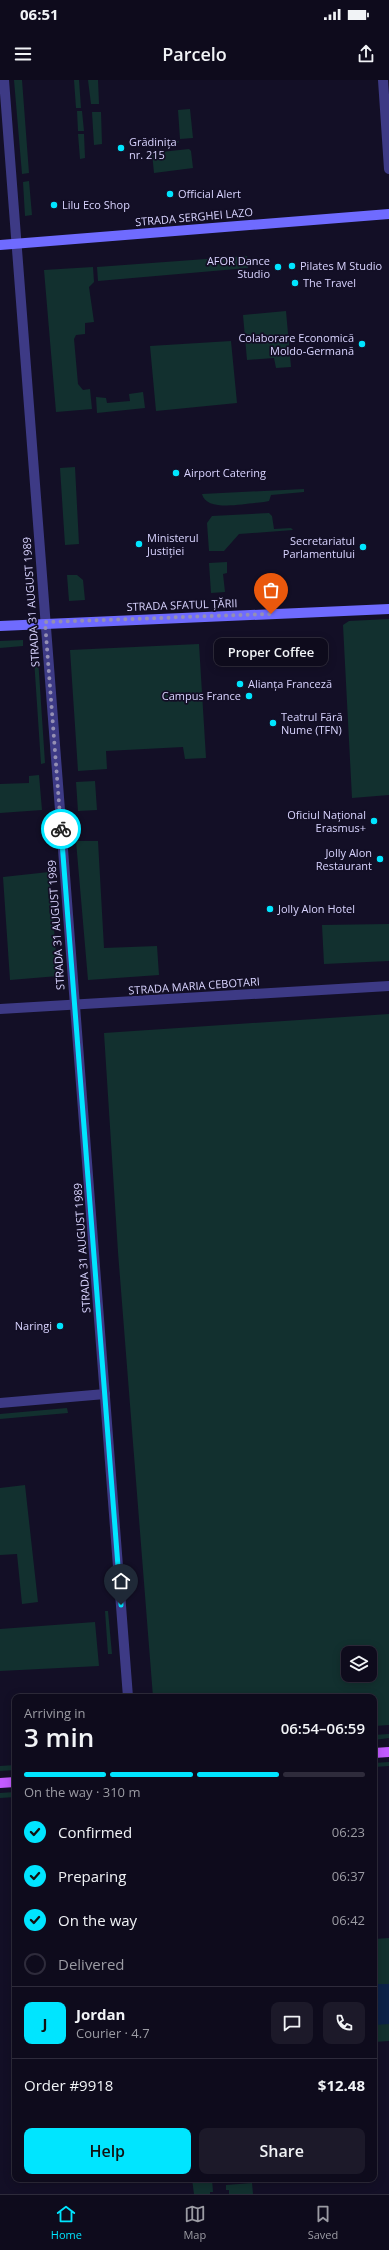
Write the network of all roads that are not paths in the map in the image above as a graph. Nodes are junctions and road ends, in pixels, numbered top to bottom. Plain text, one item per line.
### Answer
1 (4, 80) edge
2 (383, 80) edge
3 (389, 169) edge
4 (389, 214) edge
5 (17, 244) junction
6 (0, 245) edge
7 (389, 609) edge
8 (45, 622) junction
9 (0, 626) edge
10 (389, 986) edge
11 (75, 1006) junction
12 (0, 1010) edge
13 (105, 1394) junction
14 (0, 1404) edge
15 (128, 1694) edge
16 (389, 1752) edge
17 (377, 1753) edge
18 (12, 1782) edge
19 (0, 1784) edge

1 - 5 street, STRADA 31 AUGUST 1989
2 - 3 street
4 - 5 main road, STRADA SERGHEI LAZO
5 - 6 main road, STRADA SERGHEI LAZO
5 - 8 street, STRADA 31 AUGUST 1989
7 - 8 main road, STRADA SFATUL ȚĂRII
8 - 9 main road, STRADA SFATUL ȚĂRII
8 - 11 street, STRADA 31 AUGUST 1989
10 - 11 street, STRADA MARIA CEBOTARI
11 - 12 street, STRADA MARIA CEBOTARI
11 - 13 street, STRADA 31 AUGUST 1989
13 - 14 street
13 - 15 street, STRADA 31 AUGUST 1989
16 - 17 main road
18 - 19 main road

